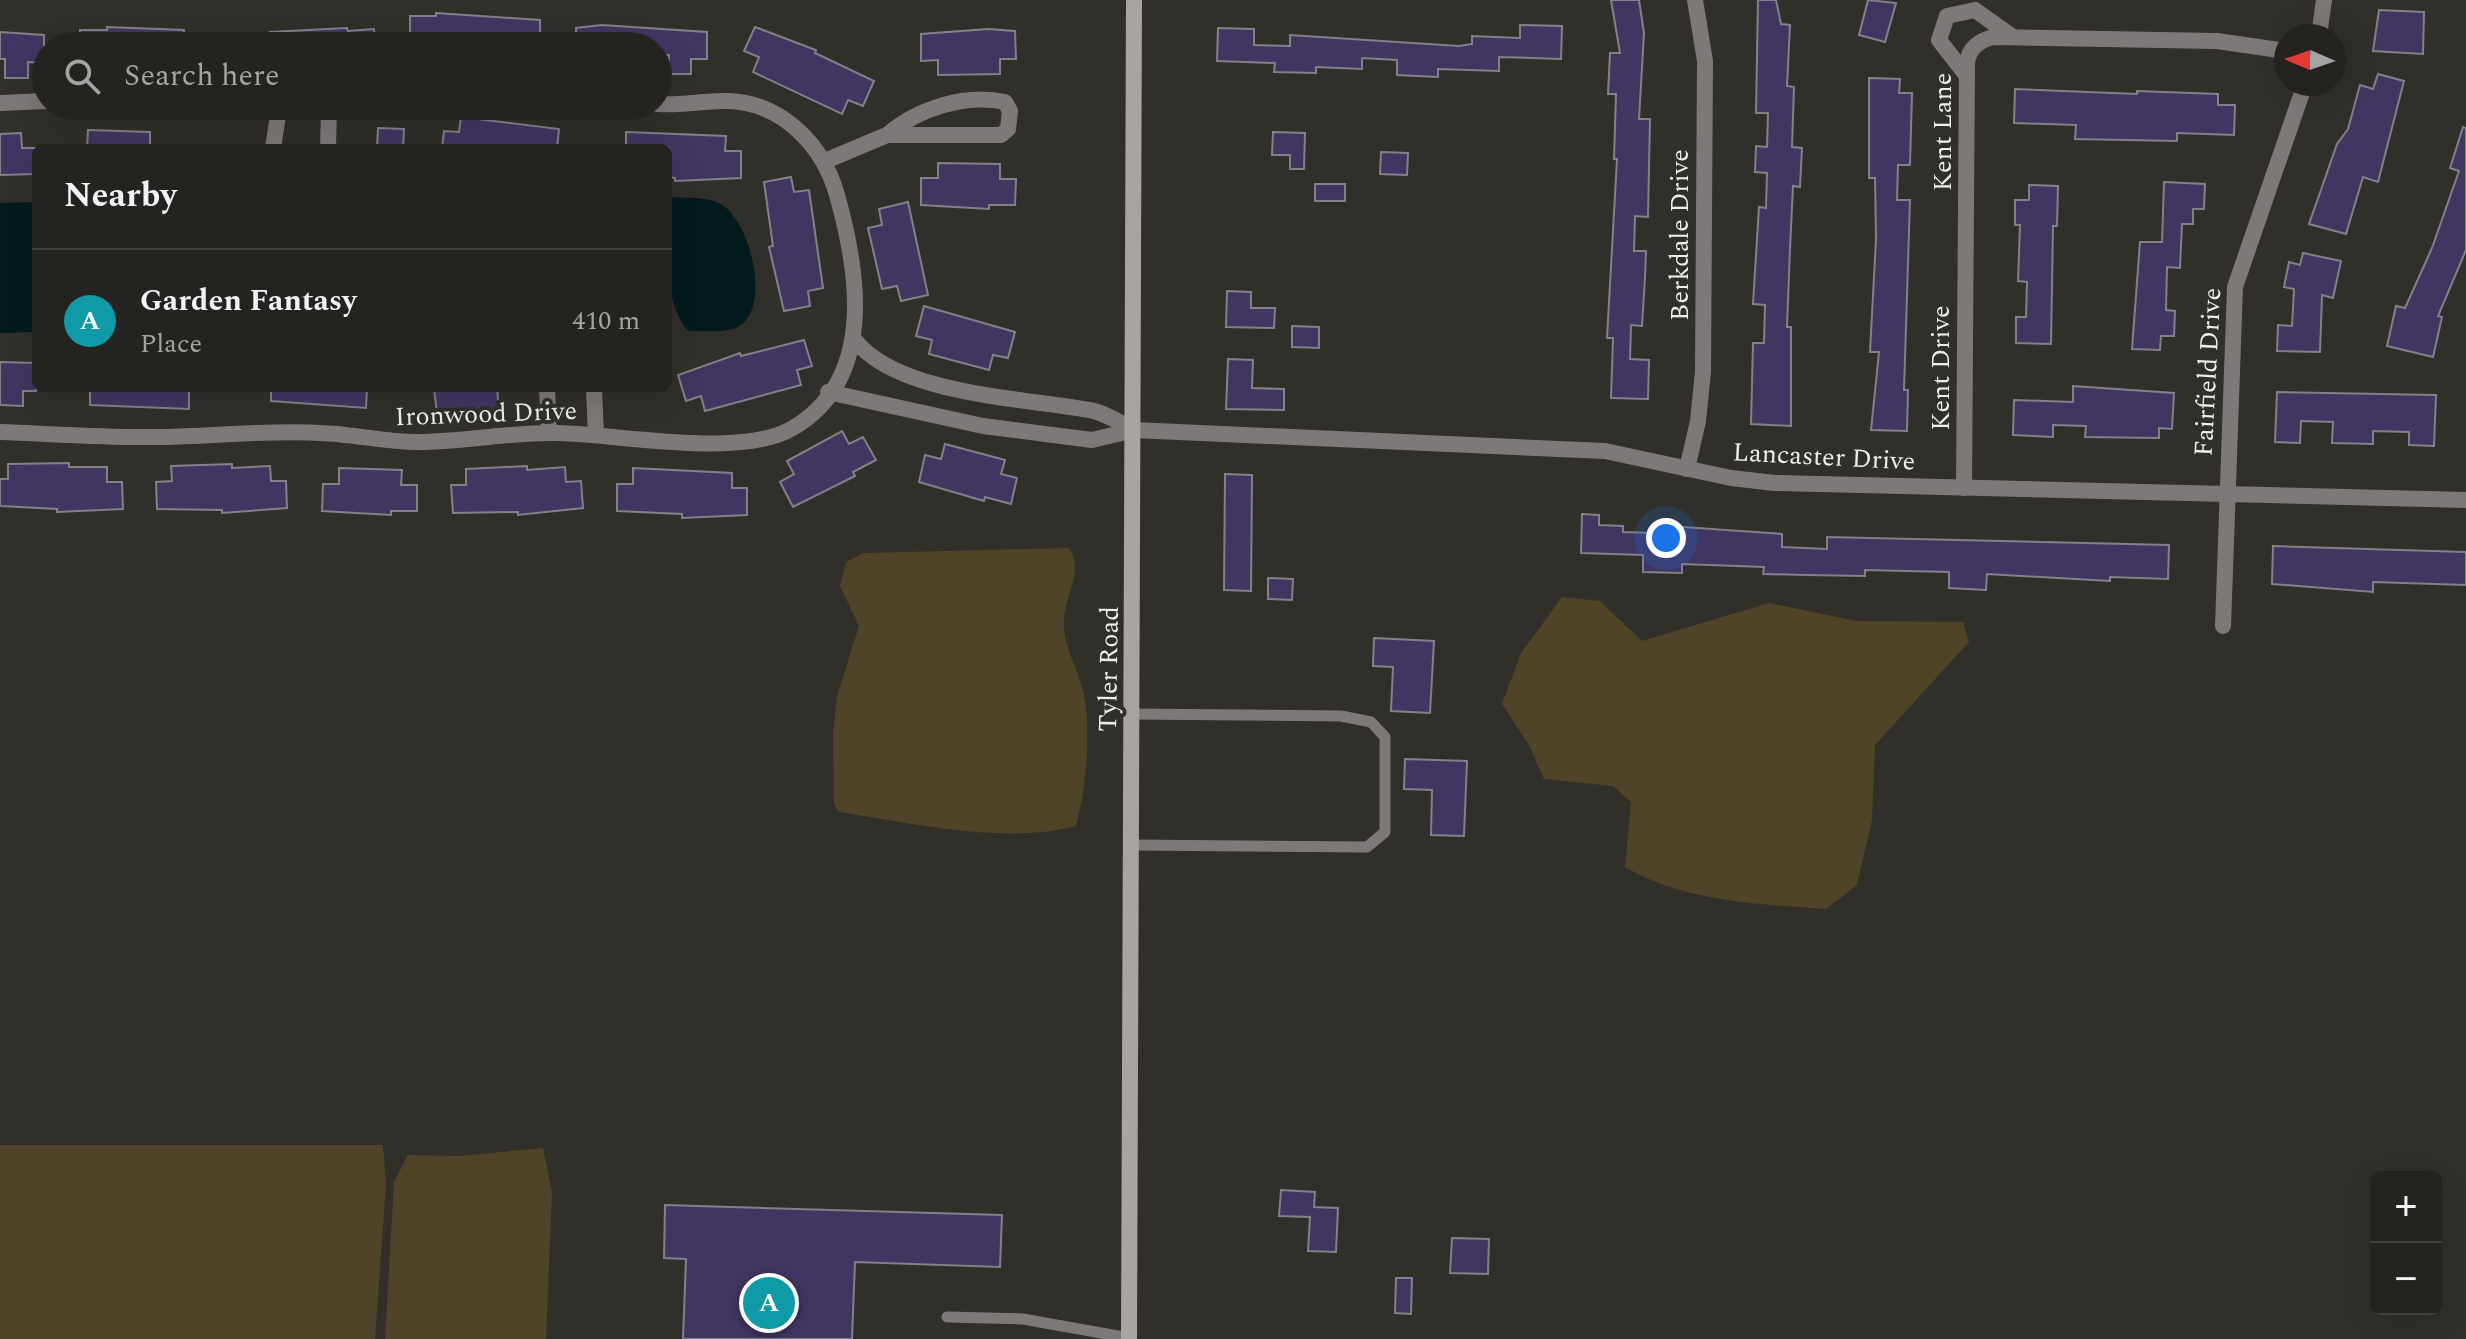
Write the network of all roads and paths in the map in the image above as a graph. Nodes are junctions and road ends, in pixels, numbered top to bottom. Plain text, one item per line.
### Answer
1 (1134, 0) edge
2 (1695, 0) edge
3 (2324, 0) edge
4 (2321, 24) edge
5 (2013, 37) junction
6 (2274, 49) edge
7 (1967, 76) junction
8 (2301, 96) edge
9 (32, 102) edge
10 (0, 103) edge
11 (672, 104) edge
12 (277, 120) edge
13 (331, 120) edge
14 (887, 135) junction
15 (274, 144) edge
16 (328, 144) edge
17 (825, 161) junction
18 (1966, 248) joint
19 (854, 339) junction
20 (547, 392) edge
21 (594, 392) edge
22 (828, 392) junction
23 (989, 396) junction
24 (983, 426) junction
25 (1134, 430) junction
26 (0, 432) edge
27 (549, 433) junction
28 (596, 435) junction
29 (1687, 469) junction
30 (1964, 488) junction
31 (2226, 494) junction
32 (2466, 500) edge
33 (2223, 626) dead end
34 (1132, 714) junction
35 (1132, 845) junction
36 (947, 1317) dead end
37 (1129, 1338) edge

1 - 25 street, Tyler Road
2 - 29 street, Berkdale Drive
3 - 4 street
5 - 6 street, Kent Lane
5 - 7 street, Kent Lane
5 - 7 street
7 - 18 street, Kent Lane
8 - 31 street, Fairfield Drive
9 - 10 street
11 - 17 street
12 - 15 street
13 - 16 street
14 - 14 street
14 - 17 street
17 - 19 street, Ironwood Drive
18 - 30 street, Kent Drive
19 - 22 street, Ironwood Drive
19 - 23 street
20 - 27 street
21 - 28 street
22 - 24 street
22 - 28 street, Ironwood Drive
23 - 24 street
23 - 25 street
24 - 25 street
25 - 29 street, Lancaster Drive
25 - 34 street, Tyler Road
26 - 27 street, Ironwood Drive
27 - 28 street, Ironwood Drive
29 - 30 street, Lancaster Drive
30 - 31 street, Lancaster Drive
31 - 32 street, Lancaster Drive
31 - 33 street, Fairfield Drive
34 - 35 street, Tyler Road
34 - 35 lane
35 - 37 street, Tyler Road
36 - 37 lane

